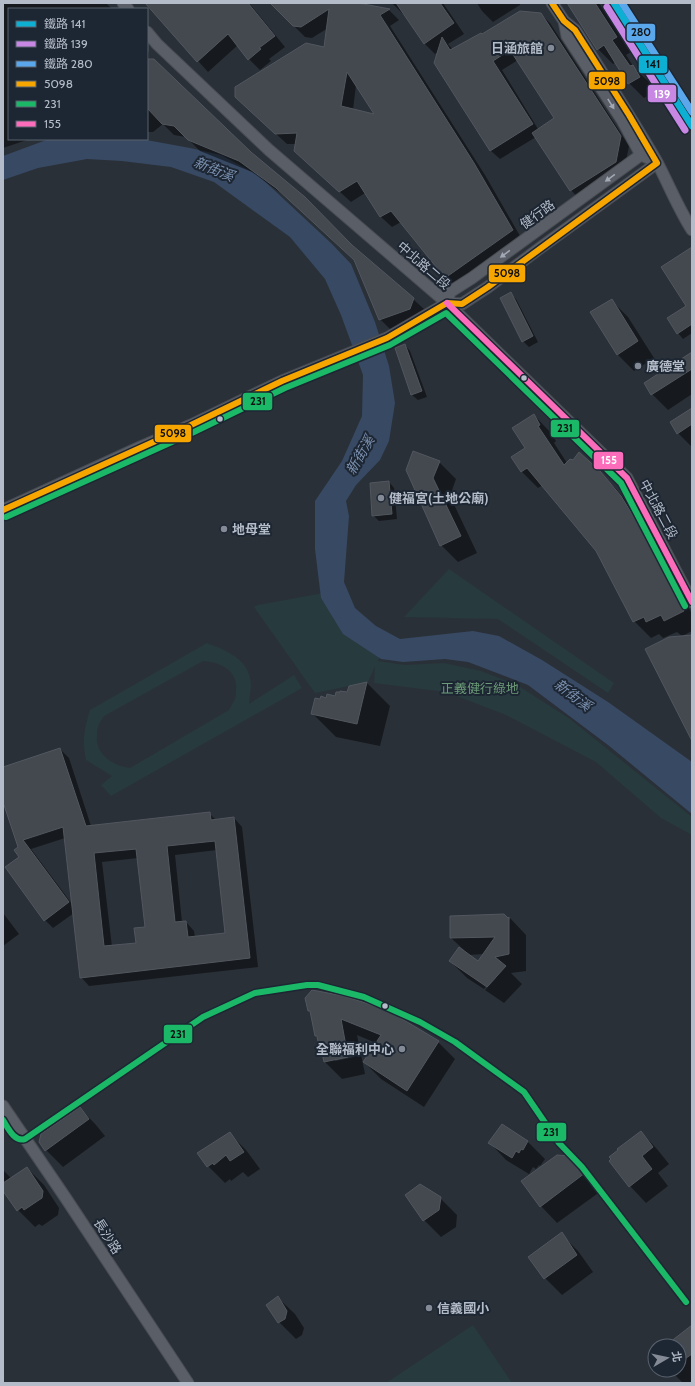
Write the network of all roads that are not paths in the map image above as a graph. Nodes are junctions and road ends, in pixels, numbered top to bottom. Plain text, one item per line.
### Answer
1 (552, 3) edge
2 (564, 21) junction
3 (148, 33) edge
4 (645, 152) junction
5 (657, 163) junction
6 (692, 230) edge
7 (447, 303) junction
8 (3, 510) edge
9 (692, 602) edge
10 (3, 1106) edge
11 (188, 1383) edge

1 - 2 street
2 -> 4 street
2 - 4 street
3 - 7 street, 中北路二段
4 - 5 street
4 -> 7 street, 健行路
5 - 6 street
5 - 7 street, 健行路
7 - 8 street, 健行路
7 - 9 street, 中北路二段
10 - 11 street, 長沙路

